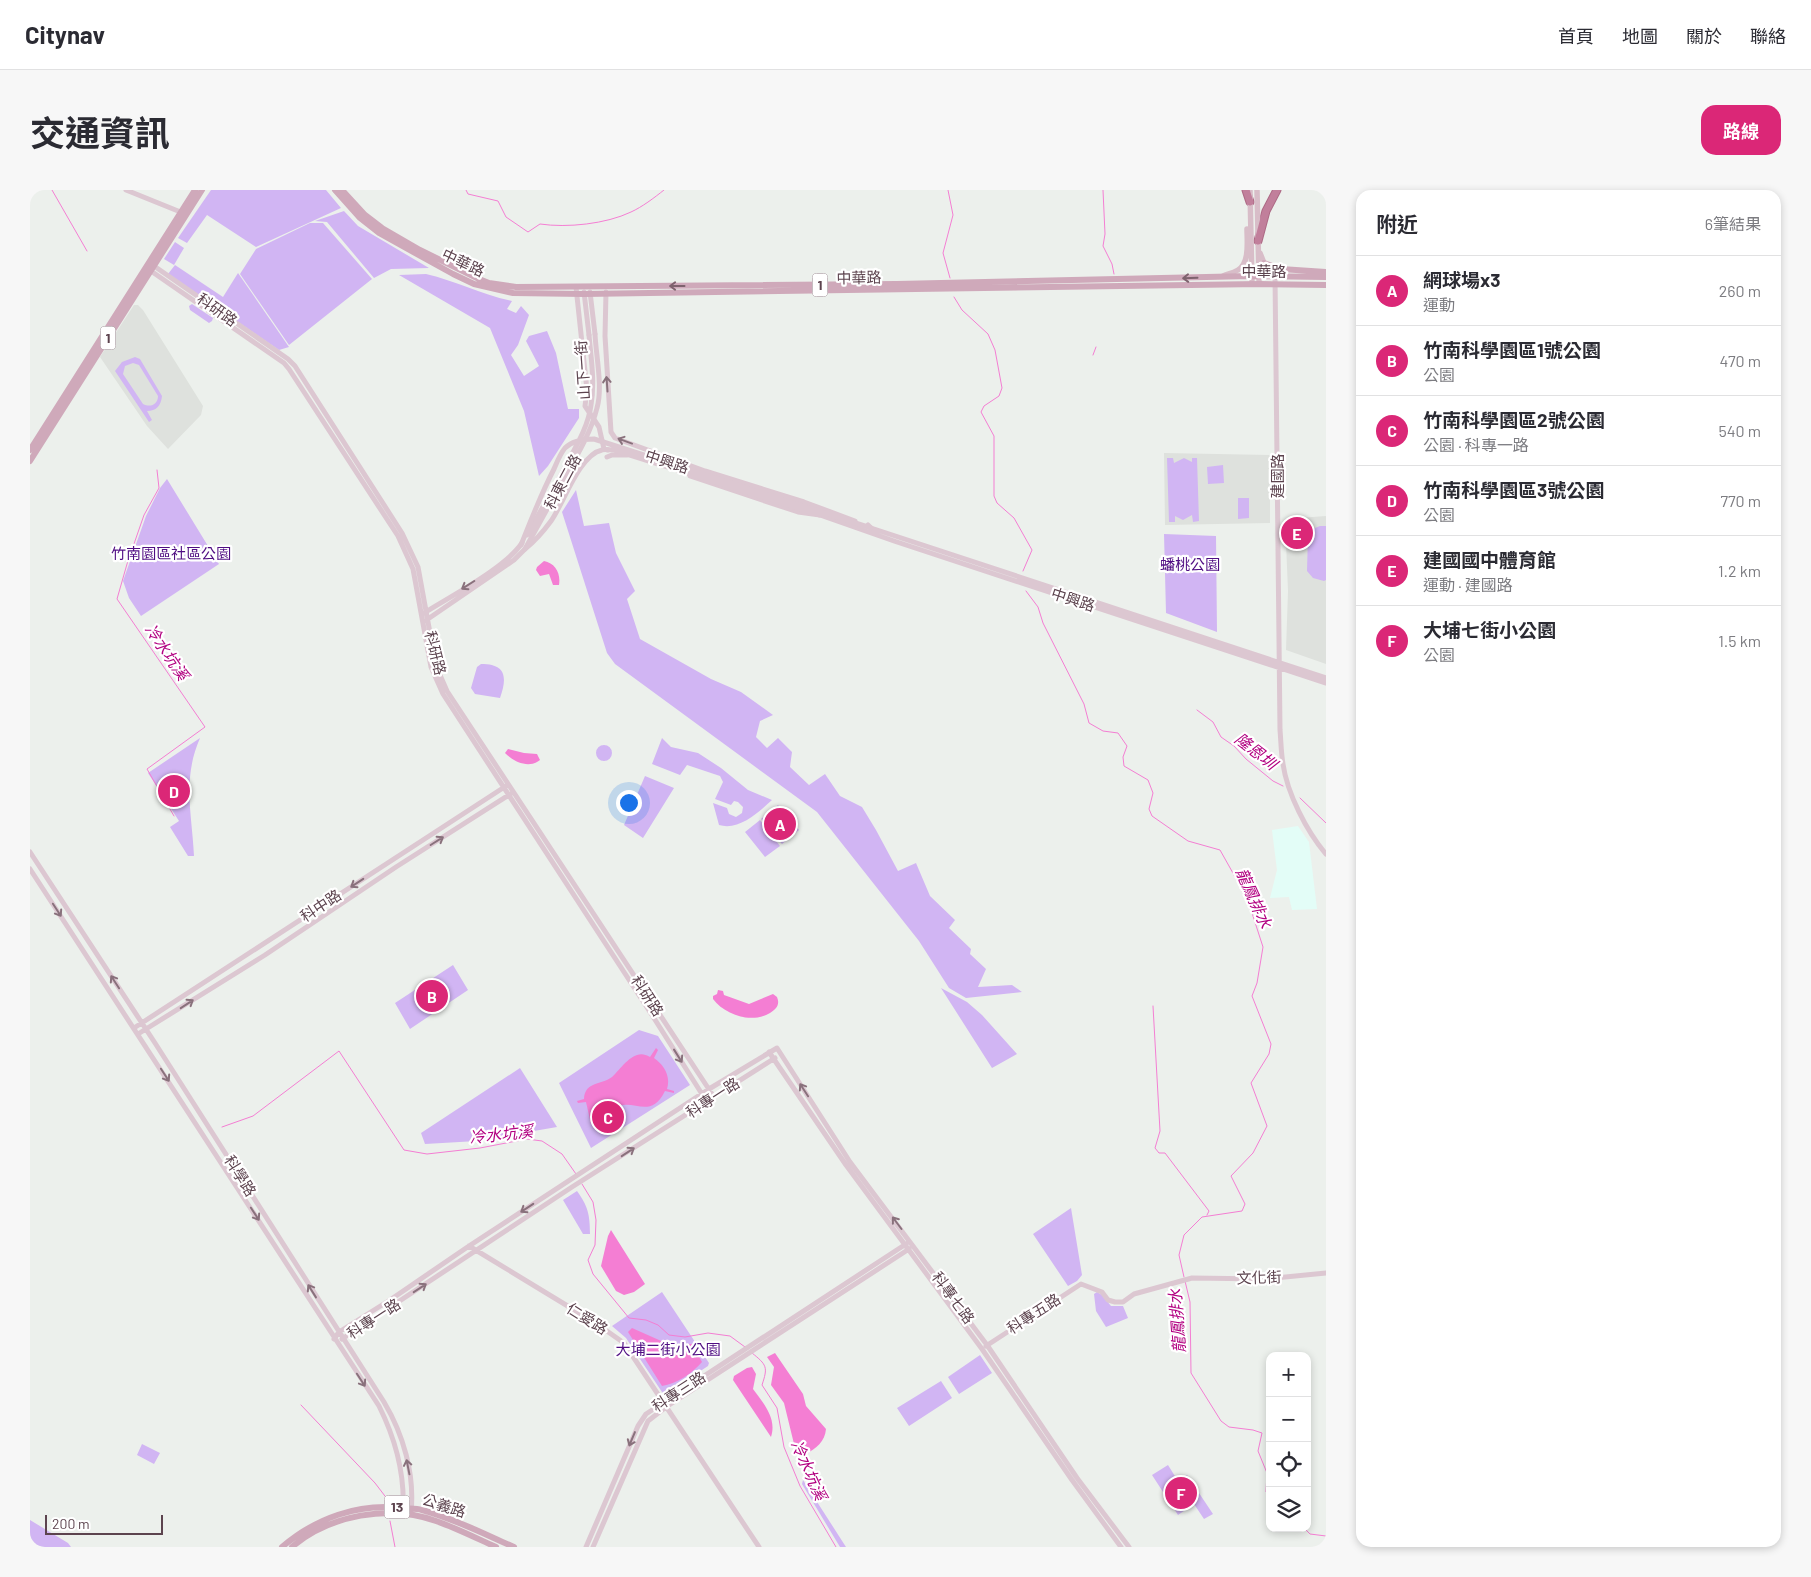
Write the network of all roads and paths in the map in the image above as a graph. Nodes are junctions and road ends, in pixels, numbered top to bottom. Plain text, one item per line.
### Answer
1 (126, 190) edge
2 (195, 190) edge
3 (202, 190) edge
4 (335, 190) edge
5 (342, 190) edge
6 (1246, 190) edge
7 (1250, 190) edge
8 (1257, 190) edge
9 (1273, 190) edge
10 (1277, 190) edge
11 (1250, 202) junction
12 (1266, 212) junction
13 (183, 213) junction
14 (1258, 241) junction
15 (1264, 263) junction
16 (153, 269) junction
17 (1326, 272) edge
18 (1251, 276) junction
19 (1259, 276) junction
20 (1275, 276) junction
21 (1221, 277) junction
22 (1326, 277) edge
23 (1252, 284) junction
24 (1260, 284) junction
25 (1276, 284) junction
26 (1326, 285) edge
27 (587, 286) junction
28 (775, 289) junction
29 (606, 290) junction
30 (576, 291) junction
31 (587, 294) junction
32 (611, 425) junction
33 (599, 427) junction
34 (604, 448) joint
35 (30, 450) edge
36 (625, 455) junction
37 (607, 457) dead end
38 (30, 461) edge
39 (820, 515) junction
40 (871, 528) junction
41 (889, 534) junction
42 (894, 541) junction
43 (523, 547) junction
44 (979, 564) junction
45 (973, 567) junction
46 (423, 613) junction
47 (425, 621) junction
48 (1280, 664) junction
49 (1326, 678) edge
50 (1326, 683) edge
51 (506, 786) junction
52 (511, 794) junction
53 (30, 852) edge
54 (1326, 854) edge
55 (30, 869) edge
56 (142, 1023) junction
57 (134, 1028) junction
58 (146, 1030) junction
59 (138, 1034) junction
60 (777, 1048) joint
61 (769, 1052) junction
62 (781, 1054) junction
63 (774, 1059) junction
64 (709, 1089) junction
65 (702, 1094) junction
66 (714, 1097) junction
67 (707, 1102) junction
68 (225, 1154) junction
69 (219, 1158) junction
70 (596, 1162) junction
71 (591, 1166) junction
72 (600, 1170) junction
73 (595, 1174) junction
74 (912, 1244) junction
75 (469, 1246) junction
76 (907, 1247) junction
77 (476, 1252) junction
78 (1326, 1272) edge
79 (1088, 1286) joint
80 (338, 1332) junction
81 (334, 1339) junction
82 (344, 1339) junction
83 (985, 1347) junction
84 (664, 1405) junction
85 (407, 1512) junction
86 (282, 1547) edge
87 (292, 1547) edge
88 (496, 1547) edge
89 (514, 1547) edge
90 (586, 1547) edge
91 (593, 1547) edge
92 (759, 1547) edge
93 (1121, 1547) edge
94 (1129, 1547) edge

1 - 13 street
2 - 13 main road, 1
3 - 13 main road, 1
4 - 30 main road, 中華路 / 1
5 - 30 main road, 中華路 / 1
6 - 11 highway
7 - 11 main road
8 - 14 main road
9 - 12 highway
10 - 12 highway
11 - 18 main road
11 - 21 main road
12 - 14 highway
13 - 16 main road, 1
13 - 35 main road, 1
14 - 15 main road
14 - 19 main road
15 - 17 main road, 中華路
15 - 20 main road
16 - 38 main road, 1
16 - 46 street, 科研路
18 - 19 main road, 中華路 / 1
18 - 21 main road, 中華路 / 1
18 - 23 main road
19 - 20 main road, 中華路 / 1
19 - 24 main road
20 - 22 main road, 中華路 / 1
20 - 25 street, 建國路
21 -> 28 main road, 中華路 / 1
23 - 24 main road, 中華路 / 1
23 - 28 main road, 中華路 / 1
24 - 25 main road, 中華路 / 1
25 - 26 main road, 中華路 / 1
25 - 48 street, 建國路
27 - 29 main road, 中華路 / 1
27 - 30 main road, 中華路 / 1
27 - 31 street, 科東二路
28 - 29 main road, 中華路 / 1
29 - 31 main road, 中華路 / 1
32 -> 29 street
30 - 31 main road, 中華路 / 1
30 - 33 street, 山下一街
31 - 43 street, 科東二路, bridge
32 - 33 street
40 -> 32 street, 中興路
33 - 34 street, 山下一街
34 - 36 street, 中興路
36 - 37 street, 中興路
36 - 39 street, 中興路
39 - 42 street, 中興路
39 - 43 street, 中興路, bridge
40 - 41 street, 中興路
40 - 43 street, 中興路, bridge
41 - 42 street
41 - 44 street, 中興路
42 - 45 street, 中興路
43 -> 46 street, 科東二路
43 - 47 street, 科東二路
44 - 45 street
44 - 48 street, 中興路
45 - 48 street, 中興路
46 - 47 street, 科研路
47 - 51 street, 科研路
48 - 49 street, 中興路
48 - 50 street, 中興路
48 - 54 street, 建國路
51 - 52 street, 科研路
51 -> 56 street, 科中路
58 -> 52 street, 科中路
52 - 64 street, 科研路
52 -> 65 street, 科研路
56 -> 53 street, 科學路
55 -> 57 street, 科學路
56 - 57 street, 科中路
56 - 58 street, 科學路
57 - 59 street, 科學路
58 - 59 street, 科中路
58 - 68 street, 科學路
59 -> 69 street, 科學路
60 - 61 street, 科專一路
60 - 62 street, 科專七路
61 - 63 street, 科專七路
61 - 64 street, 科專一路
62 - 63 street, 科專一路
74 -> 62 street, 科專七路
63 - 66 street, 科專一路
63 - 76 street, 科專七路
64 - 65 street, 科專一路
64 - 66 street, 科研路
65 - 67 street, 科研路
65 - 70 street, 科專一路
66 - 67 street, 科專一路
72 -> 67 street, 科專一路
68 - 69 street
80 -> 68 street, 科學路
69 -> 81 street, 科學路
70 - 71 street, 科專一路
70 - 72 street
71 - 73 street
71 -> 75 street, 科專一路
72 - 73 street, 科專一路
73 - 77 street, 科專一路
74 - 76 street, 科專三路
74 - 83 street, 科專七路
75 - 77 street, 仁愛路
75 - 80 street, 科專一路
76 - 83 street, 科專七路
76 - 84 street, 科專三路
76 - 84 street, 科專三路
82 -> 77 street, 科專一路
77 - 84 street, 仁愛路
78 - 79 street, 文化街
79 - 83 street, 科專五路
80 - 81 street, 科專一路
80 - 82 street, 科學路
81 - 82 street, 科專一路
81 -> 85 street, 科學路
85 -> 82 street, 科學路
83 - 93 street, 科專七路
83 - 94 street, 科專七路
84 -> 90 street, 科專三路
84 - 91 street, 科專三路
84 - 92 street, 仁愛路
85 - 86 main road, 公義路 / 13
85 - 87 main road, 公義路 / 13
85 - 88 main road, 公義路 / 13
85 - 89 main road, 公義路 / 13

